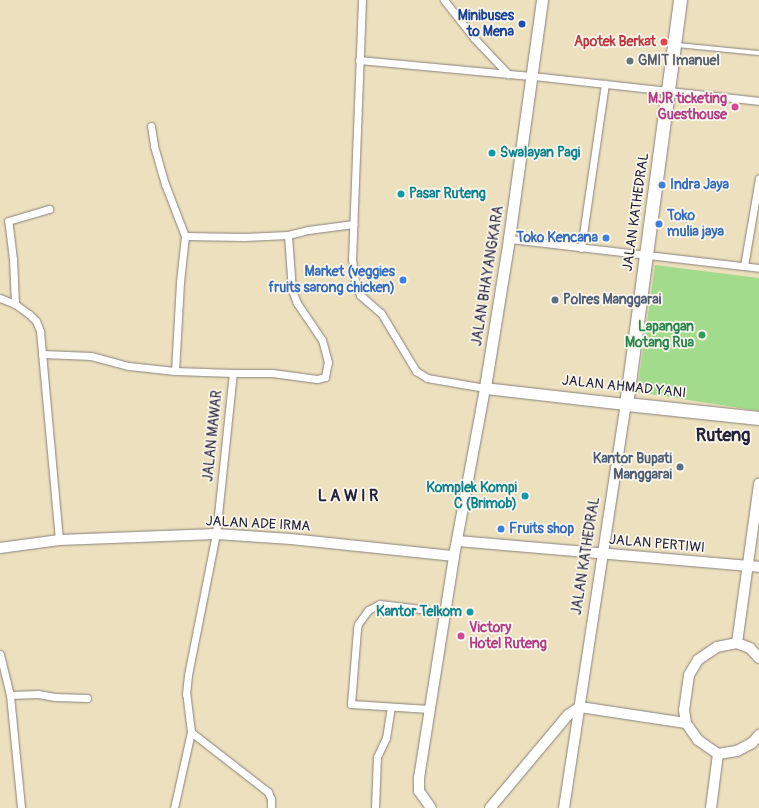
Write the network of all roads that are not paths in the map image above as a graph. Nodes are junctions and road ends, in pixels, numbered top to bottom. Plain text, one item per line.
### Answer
1 (362, 0) edge
2 (444, 0) edge
3 (542, 0) edge
4 (680, 0) edge
5 (674, 45) junction
6 (759, 53) edge
7 (359, 60) junction
8 (508, 74) junction
9 (533, 76) junction
10 (605, 84) junction
11 (668, 91) junction
12 (759, 101) edge
13 (151, 126) dead end
14 (759, 178) edge
15 (49, 209) dead end
16 (354, 224) junction
17 (288, 235) junction
18 (185, 236) junction
19 (509, 239) junction
20 (581, 248) junction
21 (646, 255) junction
22 (744, 266) junction
23 (759, 268) edge
24 (0, 298) edge
25 (15, 304) junction
26 (42, 354) junction
27 (175, 371) junction
28 (233, 373) junction
29 (485, 388) junction
30 (626, 404) junction
31 (759, 418) edge
32 (759, 484) edge
33 (216, 534) junction
34 (59, 540) junction
35 (457, 541) junction
36 (0, 548) edge
37 (603, 553) junction
38 (454, 556) junction
39 (748, 566) junction
40 (759, 567) edge
41 (445, 612) junction
42 (737, 643) junction
43 (0, 654) edge
44 (759, 658) edge
45 (10, 695) junction
46 (87, 698) dead end
47 (391, 707) junction
48 (580, 707) junction
49 (429, 710) junction
50 (686, 723) junction
51 (191, 732) junction
52 (759, 735) edge
53 (718, 754) junction
54 (21, 808) edge
55 (174, 808) edge
56 (271, 808) edge
57 (376, 808) edge
58 (431, 808) edge
59 (490, 808) edge
60 (564, 808) edge
61 (710, 808) edge

1 - 7 street
2 - 8 street
3 - 9 main road, JALAN BHAYANGKARA
4 - 5 highway, JALAN KATHEDRAL
5 - 6 lane
5 - 11 highway, JALAN KATHEDRAL
7 - 8 street
7 - 16 street
8 - 9 street
9 - 10 street
9 - 19 main road, JALAN BHAYANGKARA
10 - 11 street
10 - 20 street
11 - 12 street
11 - 21 highway, JALAN KATHEDRAL
13 - 18 street
14 - 22 street
15 - 25 street
16 - 17 street
16 - 29 street
17 - 18 street
17 - 28 street, JALAN MAWAR
18 - 27 street
19 - 20 street
19 - 29 main road, JALAN BHAYANGKARA
20 - 21 street
21 - 22 street
21 - 30 highway, JALAN KATHEDRAL
22 - 23 street
24 - 25 street
25 - 26 street
26 - 27 street
26 - 34 street
27 - 28 street
28 - 33 street, JALAN MAWAR
29 - 30 main road, JALAN AHMAD YANI
29 - 35 street, JALAN BHAYANGKARA
30 - 31 highway, JALAN AHMAD YANI
30 - 37 street, JALAN KATHEDRAL
32 - 39 street
33 - 34 street, JALAN ADE IRMA
33 - 38 street, JALAN ADE IRMA
33 - 51 street, JALAN MAWAR
34 - 36 street, JALAN ADE IRMA
35 - 37 street, JALAN PERTIWI
35 - 38 street, JALAN BHAYANGKARA
37 - 39 street, JALAN PERTIWI
37 - 48 street, JALAN KATHEDRAL
38 - 41 street, JALAN BHAYANGKARA
39 - 40 street, JALAN PERTIWI
39 - 42 street
41 - 47 street
41 - 49 street, JALAN BHAYANGKARA
42 - 44 street
42 - 50 street
43 - 45 street
45 - 46 street
45 - 54 street
47 - 49 street
47 - 57 street
48 - 50 street
48 - 59 street
48 - 60 street, JALAN KATHEDRAL
49 - 58 street, JALAN BHAYANGKARA
50 - 53 street
51 - 55 street, JALAN MAWAR
51 - 56 street
52 - 53 street
53 - 61 street

